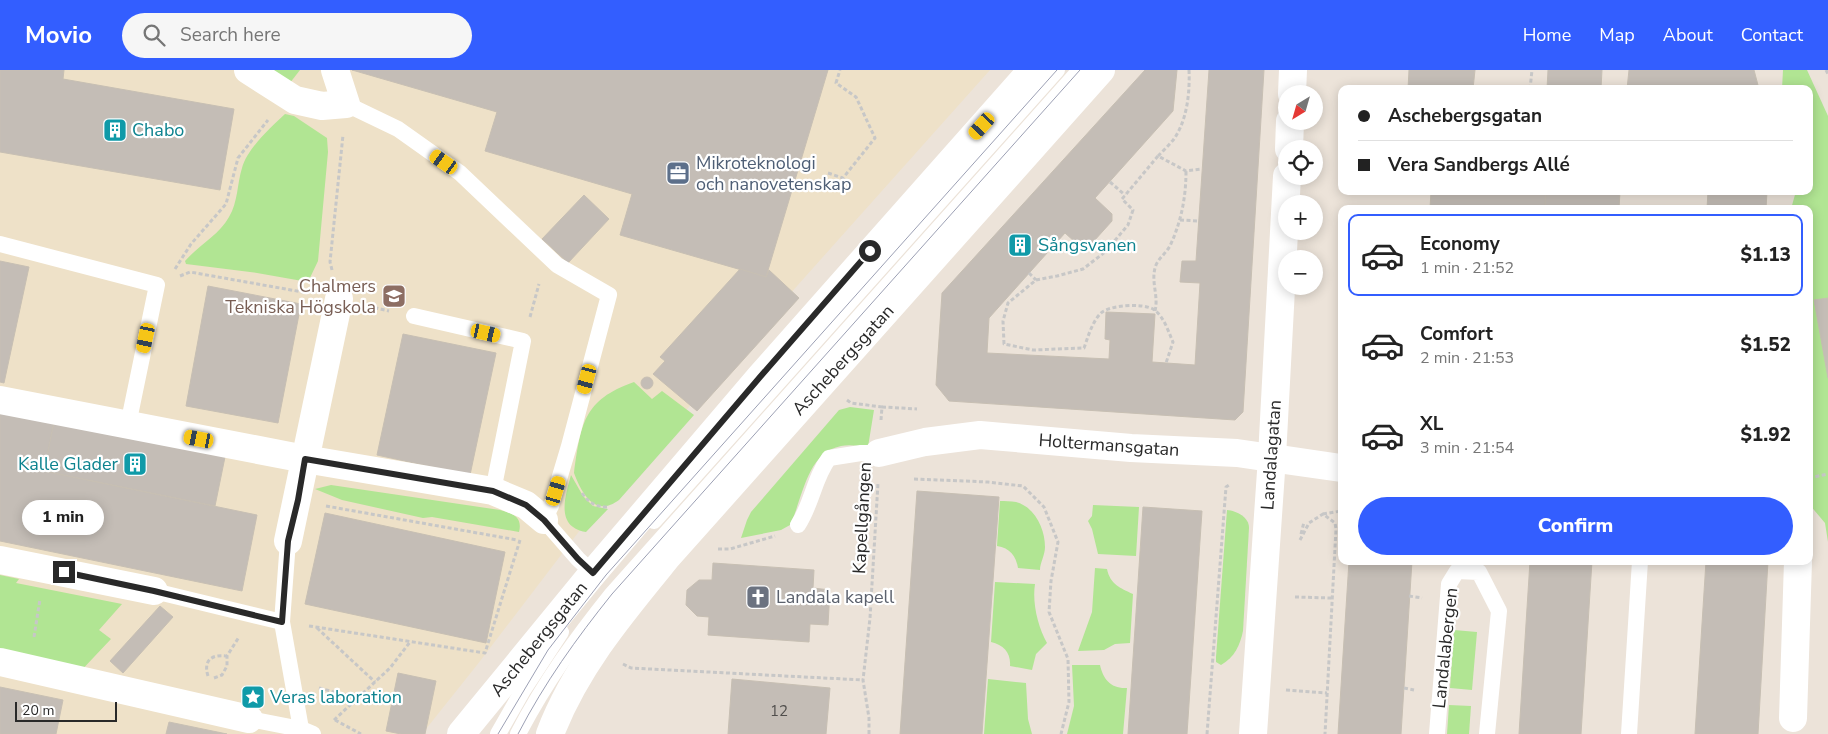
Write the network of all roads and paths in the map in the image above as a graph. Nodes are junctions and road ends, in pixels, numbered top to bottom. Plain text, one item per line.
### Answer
1 (248, 70) edge
2 (335, 70) edge
3 (840, 70) edge
4 (1032, 70) edge
5 (1057, 70) edge
6 (1080, 70) edge
7 (1100, 70) edge
8 (1189, 70) edge
9 (1293, 70) edge
10 (1532, 70) edge
11 (1826, 70) edge
12 (1828, 74) edge
13 (1292, 85) edge
14 (1530, 85) edge
15 (288, 95) junction
16 (346, 104) junction
17 (1158, 156) junction
18 (1202, 169) dead end
19 (1186, 171) junction
20 (828, 173) dead end
21 (1110, 182) dead end
22 (1287, 185) edge
23 (1125, 195) junction
24 (1180, 220) junction
25 (1199, 222) dead end
26 (0, 244) edge
27 (330, 262) dead end
28 (557, 265) junction
29 (1029, 273) dead end
30 (1036, 280) junction
31 (163, 283) junction
32 (339, 299) junction
33 (1155, 311) junction
34 (414, 316) joint
35 (522, 341) junction
36 (1033, 350) junction
37 (1032, 356) dead end
38 (1166, 363) dead end
39 (845, 398) dead end
40 (0, 400) edge
41 (128, 425) junction
42 (569, 446) junction
43 (879, 454) junction
44 (1272, 457) junction
45 (305, 459) junction
46 (1338, 468) edge
47 (1828, 474) edge
48 (1813, 477) edge
49 (906, 478) dead end
50 (493, 491) junction
51 (298, 500) junction
52 (610, 507) dead end
53 (535, 512) junction
54 (1338, 512) edge
55 (1323, 514) junction
56 (798, 525) joint
57 (520, 540) junction
58 (1300, 540) dead end
59 (288, 541) joint
60 (713, 549) dead end
61 (0, 560) edge
62 (1640, 565) edge
63 (1798, 565) edge
64 (46, 568) junction
65 (593, 573) junction
66 (154, 591) joint
67 (1294, 597) dead end
68 (1332, 598) junction
69 (282, 622) junction
70 (316, 627) junction
71 (410, 642) junction
72 (227, 656) joint
73 (0, 662) edge
74 (620, 662) dead end
75 (28, 668) junction
76 (292, 680) junction
77 (862, 680) junction
78 (375, 682) junction
79 (1286, 690) dead end
80 (1327, 693) junction
81 (357, 698) junction
82 (392, 702) dead end
83 (1793, 718) dead end
84 (249, 719) joint
85 (329, 724) dead end
86 (296, 731) edge
87 (461, 734) edge
88 (498, 734) edge
89 (518, 734) edge
90 (550, 734) edge
91 (869, 734) edge
92 (1061, 734) edge
93 (1207, 734) edge
94 (1252, 734) edge
95 (1325, 734) edge
96 (1437, 734) edge
97 (1487, 734) edge
98 (1630, 734) edge

1 - 15 street
2 - 16 street
3 - 20 path
4 - 65 street, Aschebergsgatan
5 - 88 lane
6 - 89 lane
7 - 90 street, Aschebergsgatan
8 - 17 path
9 - 13 street
10 - 14 path
11 - 12 path
15 - 16 street
15 - 31 path
16 - 27 path
16 - 28 lane
17 - 19 path
17 - 23 path
18 - 19 path
19 - 24 path
21 - 23 path
22 - 44 street, Landalagatan
23 - 30 path
24 - 25 path
24 - 33 path
26 - 31 lane
28 - 35 path
28 - 42 lane
29 - 30 path
30 - 36 path
31 - 32 path
31 - 41 lane
32 - 34 path
32 - 45 street
33 - 36 path
33 - 38 path
34 - 35 lane
35 - 50 lane
36 - 37 path
39 - 43 path, Kapellgången
40 - 41 street
41 - 45 street
42 - 52 path
42 - 53 lane
43 - 44 street, Holtermansgatan
43 - 56 lane
43 - 77 path, Kapellgången
44 - 46 street, Holtermansgatan
44 - 93 path
44 - 94 street, Landalagatan
45 - 50 street
45 - 51 street
47 - 48 path
49 - 92 path
50 - 53 street
51 - 57 path
51 - 59 street
53 - 57 path
53 - 65 lane
54 - 55 path
55 - 58 path
55 - 68 path
56 - 60 path
57 - 71 path
59 - 69 lane
61 - 64 street
62 - 98 lane
63 - 83 street
64 - 66 street
64 - 75 path
65 - 87 street, Aschebergsgatan
66 - 69 lane
67 - 68 path
68 - 80 path
69 - 70 path
69 - 76 lane
70 - 71 path
70 - 78 path
71 - 78 path
72 - 72 path
73 - 75 street
74 - 77 path
75 - 84 street
76 - 81 path
76 - 86 lane
77 - 91 path, Kapellgången
78 - 81 path
79 - 80 path
80 - 95 path
81 - 82 path
81 - 85 path
84 - 86 lane
96 - 97 lane, Landalabergen

